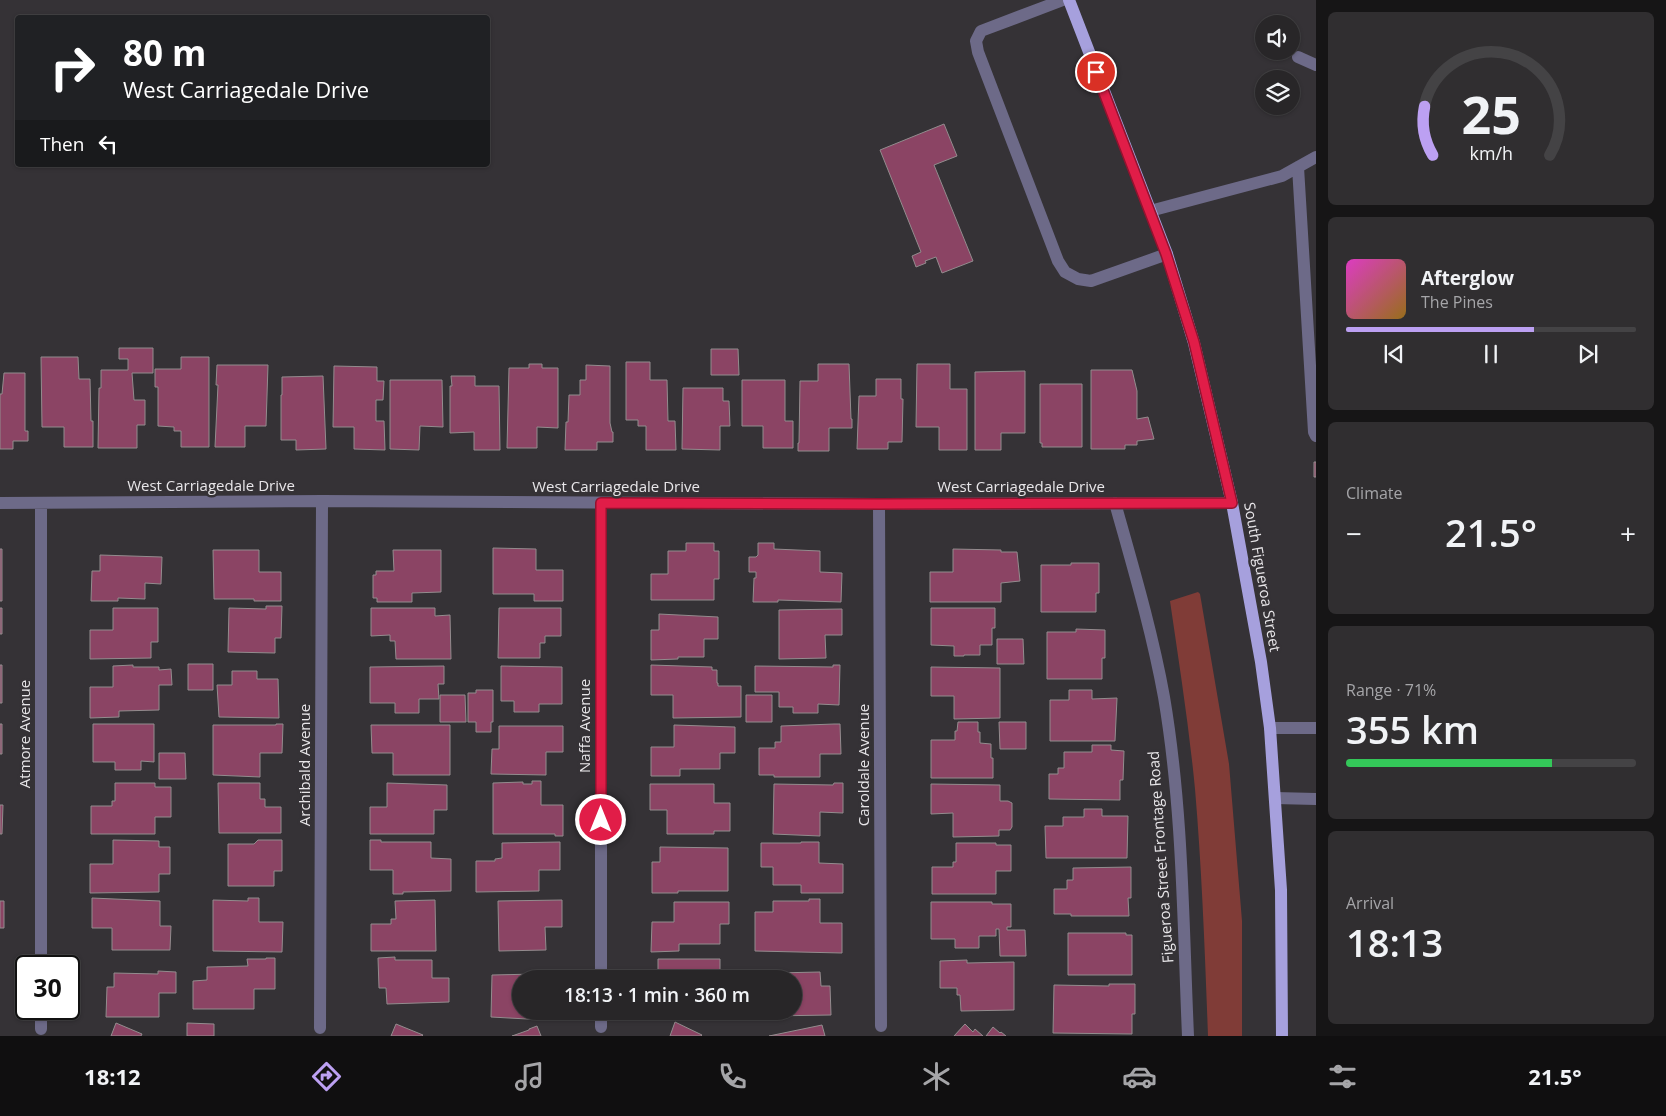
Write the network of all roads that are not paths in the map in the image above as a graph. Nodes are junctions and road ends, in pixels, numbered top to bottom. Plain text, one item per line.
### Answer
1 (1063, 0) edge
2 (1069, 0) edge
3 (1300, 58) edge
4 (1316, 65) edge
5 (1316, 157) edge
6 (1298, 168) junction
7 (1150, 211) junction
8 (1166, 254) junction
9 (1316, 436) edge
10 (322, 501) junction
11 (0, 503) edge
12 (41, 503) junction
13 (601, 503) junction
14 (1115, 503) junction
15 (1232, 503) junction
16 (879, 504) junction
17 (1270, 728) junction
18 (1316, 728) edge
19 (1275, 798) junction
20 (1316, 799) edge
21 (41, 955) edge
22 (601, 970) edge
23 (41, 1020) edge
24 (601, 1020) edge
25 (881, 1026) dead end
26 (601, 1027) dead end
27 (320, 1028) dead end
28 (41, 1029) dead end
29 (1188, 1036) edge
30 (1282, 1036) edge

1 - 8 street
2 - 7 main road, South Figueroa Street
3 - 4 street
5 - 6 street
6 - 7 street
6 - 9 street
7 - 8 main road, South Figueroa Street
8 - 15 main road, South Figueroa Street
10 - 12 street, West Carriagedale Drive
10 - 13 street, West Carriagedale Drive
10 - 27 street, Archibald Avenue
11 - 12 street, West Carriagedale Drive
12 - 21 street, Atmore Avenue
13 - 16 street, West Carriagedale Drive
13 - 22 street, Naffa Avenue
14 - 15 street, West Carriagedale Drive
14 - 16 street, West Carriagedale Drive
14 - 29 street, Figueroa Street Frontage Road
15 - 17 main road, South Figueroa Street
16 - 25 street, Caroldale Avenue
17 - 18 street
17 - 19 main road, South Figueroa Street
19 - 20 street
19 - 30 main road, South Figueroa Street
23 - 28 street
24 - 26 street

